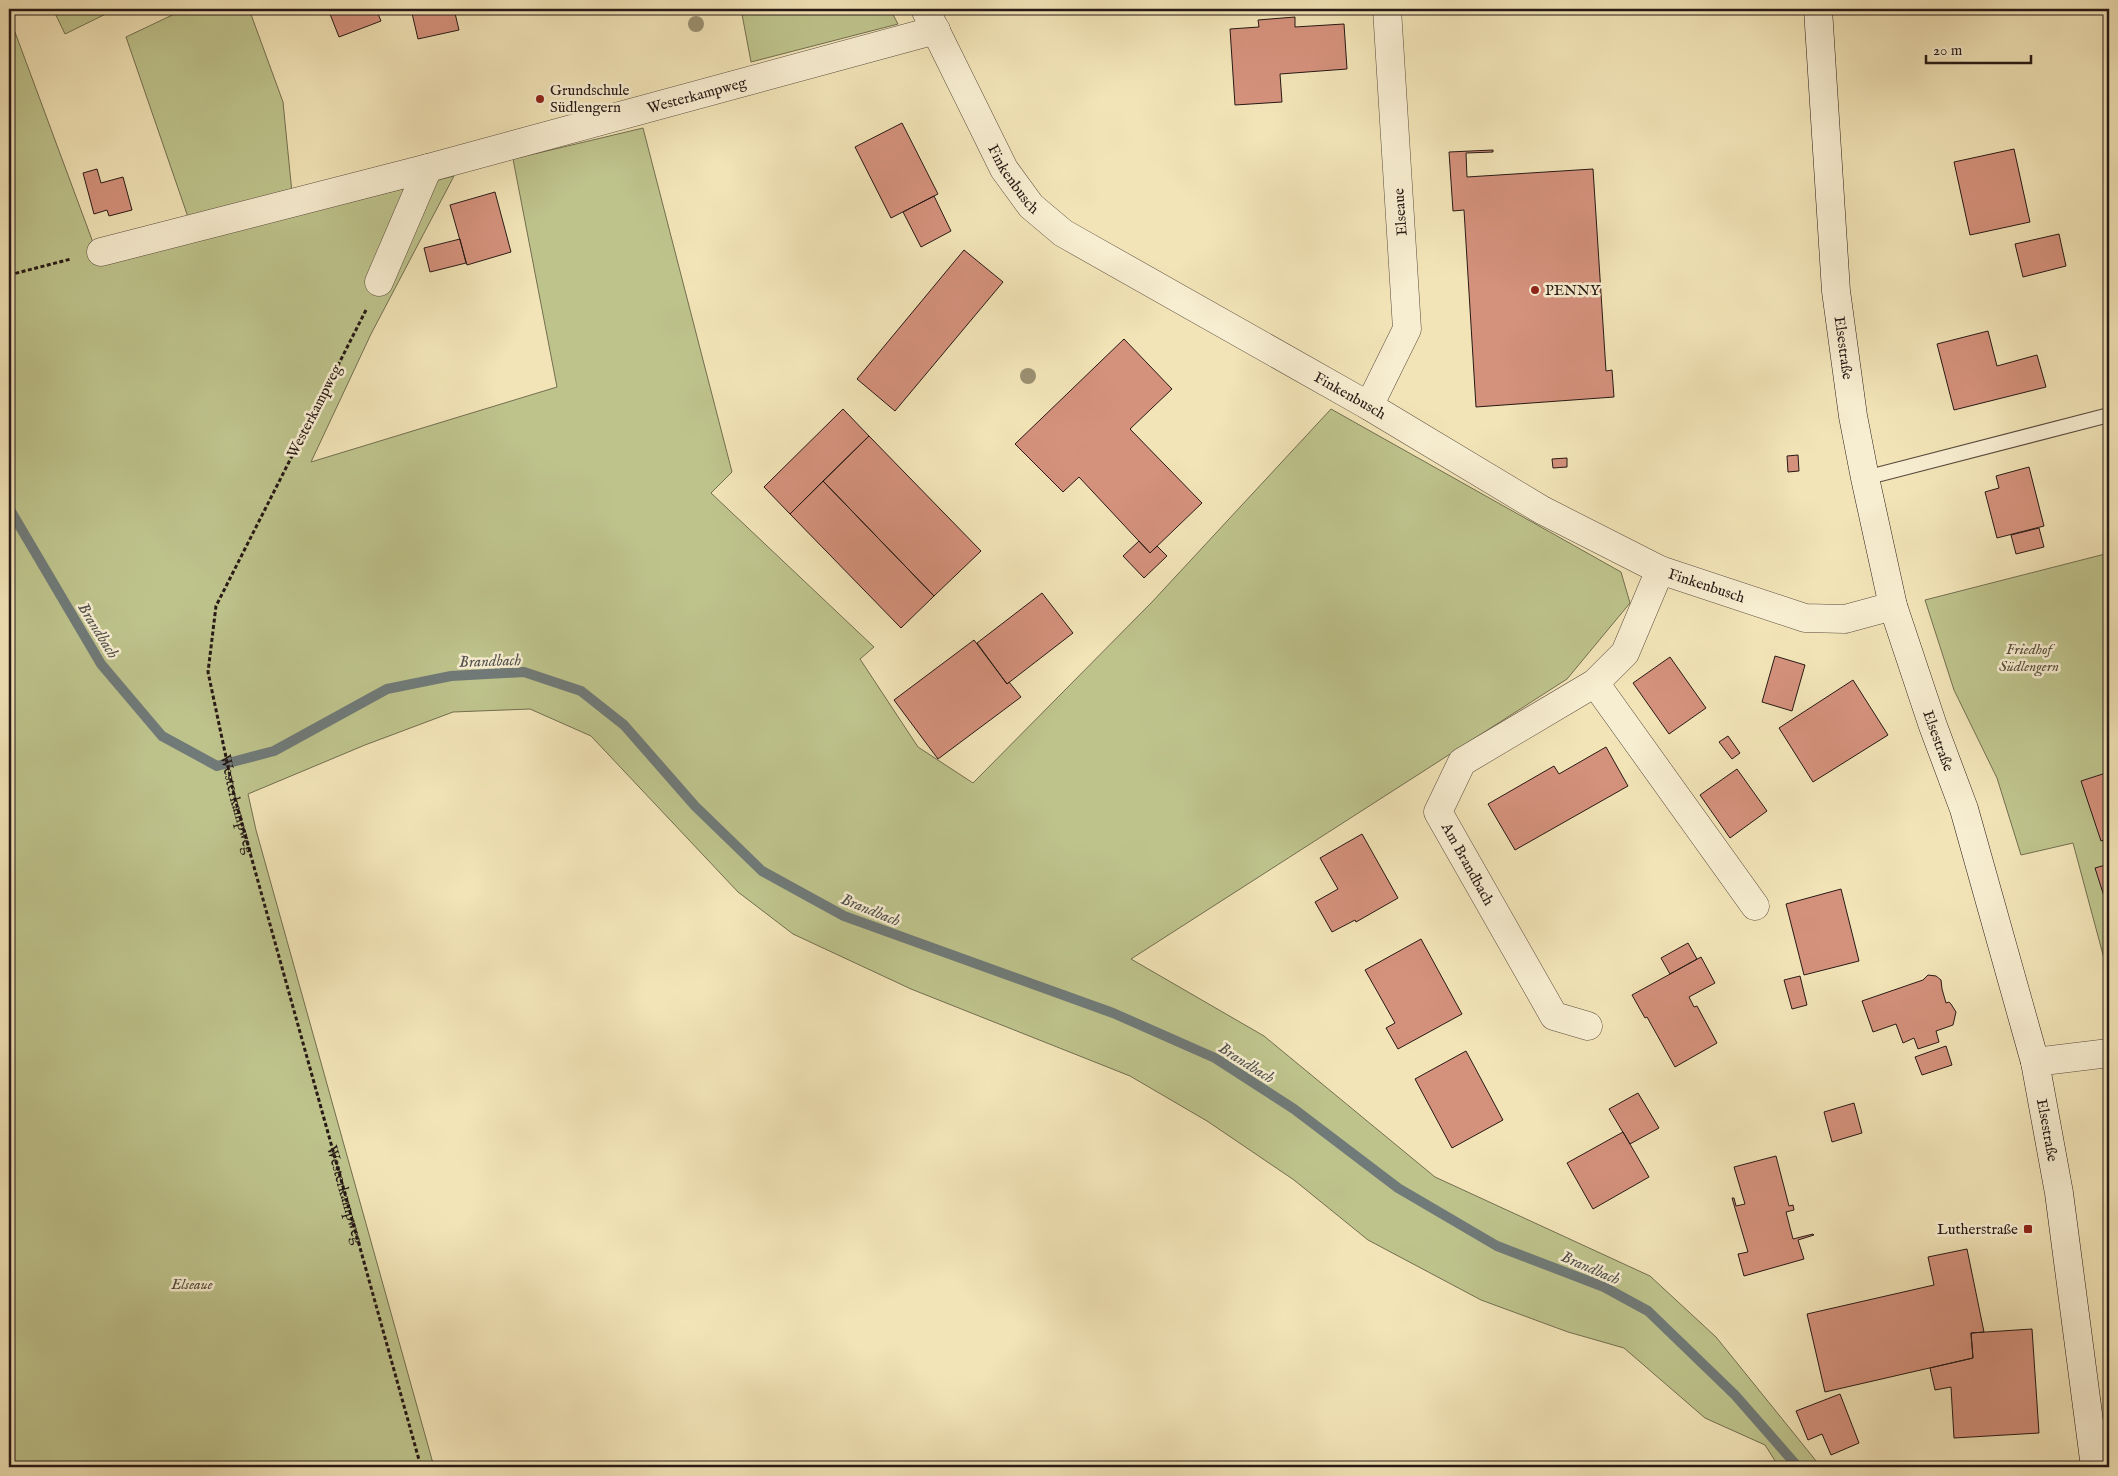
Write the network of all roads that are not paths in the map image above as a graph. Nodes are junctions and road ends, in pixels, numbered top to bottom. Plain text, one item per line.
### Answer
1 (1387, 9) edge
2 (1818, 9) edge
3 (930, 19) edge
4 (428, 168) junction
5 (101, 252) road end
6 (380, 282) road end
7 (1369, 406) junction
8 (2109, 415) edge
9 (1865, 478) junction
10 (1660, 570) junction
11 (1893, 606) junction
12 (1596, 683) junction
13 (1755, 906) dead end
14 (1588, 1026) dead end
15 (2109, 1052) edge
16 (2036, 1062) junction
17 (2095, 1467) edge

1 - 7 street, Elseaue
2 - 9 street, Elsestraße
3 - 4 street, Westerkampweg
3 - 7 street, Finkenbusch
4 - 5 street, Westerkampweg
4 - 6 street
7 - 10 street, Finkenbusch
8 - 9 lane
9 - 11 street, Elsestraße
10 - 11 street, Finkenbusch
10 - 12 street, Am Brandbach
11 - 16 street, Elsestraße
12 - 13 street
12 - 14 street, Am Brandbach
15 - 16 street
16 - 17 street, Elsestraße

